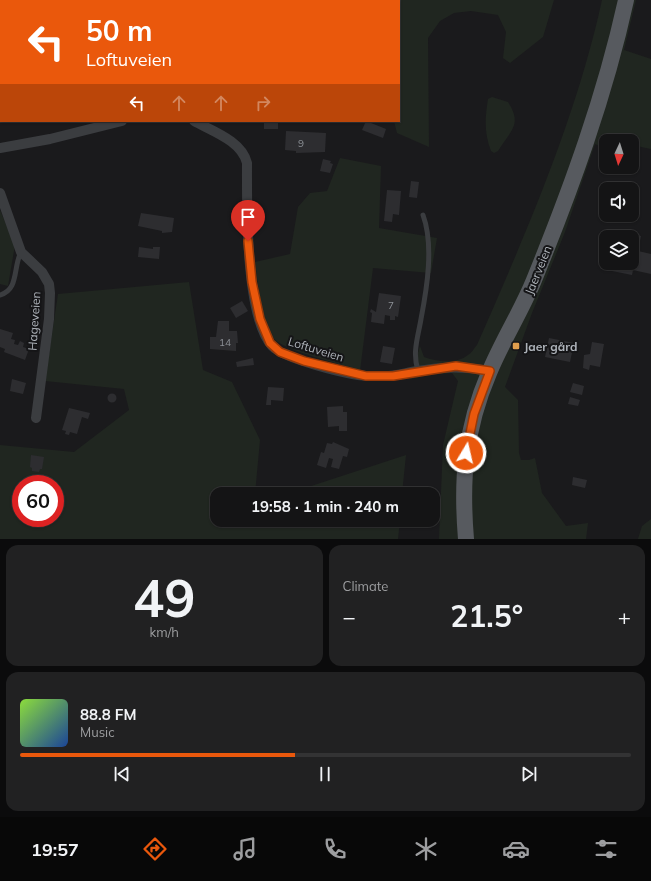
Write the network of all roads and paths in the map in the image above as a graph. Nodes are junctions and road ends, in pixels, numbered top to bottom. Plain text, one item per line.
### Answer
1 (626, 0) edge
2 (113, 122) edge
3 (196, 122) edge
4 (96, 124) edge
5 (0, 148) edge
6 (0, 193) edge
7 (423, 215) dead end
8 (21, 252) junction
9 (0, 295) edge
10 (418, 370) junction
11 (490, 371) junction
12 (36, 418) dead end
13 (466, 539) edge

1 - 11 main road, Jaerveien
2 - 4 street
3 - 10 street, Loftuveien
4 - 5 street
6 - 8 street, Hageveien
7 - 10 lane
8 - 9 lane
8 - 12 street, Hageveien
10 - 11 street, Loftuveien
11 - 13 main road, Jaerveien

